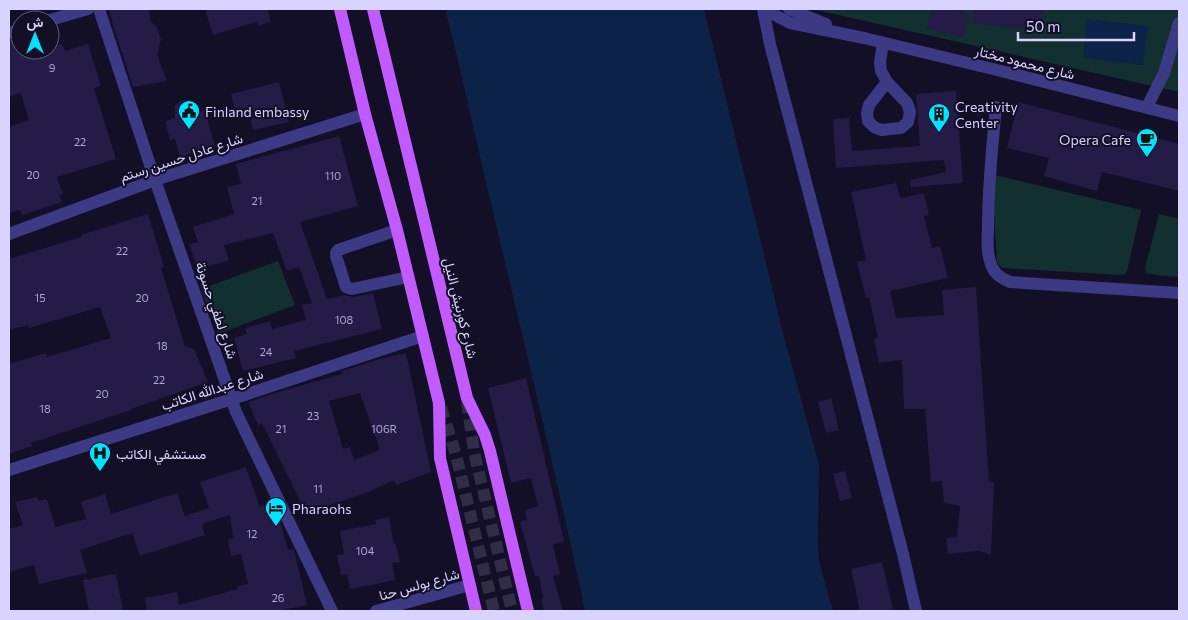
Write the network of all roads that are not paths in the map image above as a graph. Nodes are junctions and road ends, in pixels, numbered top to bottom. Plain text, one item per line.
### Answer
1 (88, 9) edge
2 (99, 9) edge
3 (340, 9) edge
4 (373, 9) edge
5 (765, 9) edge
6 (789, 9) edge
7 (60, 17) edge
8 (1179, 23) edge
9 (864, 38) junction
10 (884, 43) junction
11 (888, 82) dead end
12 (996, 107) dead end
13 (1147, 107) junction
14 (365, 114) junction
15 (1179, 116) edge
16 (155, 180) junction
17 (397, 230) junction
18 (9, 234) edge
19 (408, 277) junction
20 (1179, 293) edge
21 (423, 336) junction
22 (232, 399) junction
23 (9, 470) edge
24 (470, 585) junction
25 (332, 611) edge
26 (376, 611) edge
27 (476, 611) edge
28 (528, 611) edge
29 (916, 611) edge

1 - 7 street
2 - 16 street, شارع لطفي حسونة
3 - 14 main road
4 - 28 main road, شارع كورنيش النيل
5 - 9 street
5 - 29 street
6 - 9 street
8 - 13 street
9 - 10 street, شارع محمود مختار
10 - 11 street
10 - 13 street, شارع محمود مختار
12 - 20 street
13 - 15 street, شارع محمود مختار
14 - 16 street, شارع عادل حسين رستم
14 - 17 main road
16 - 18 street, شارع عادل حسين رستم
16 - 22 street, شارع لطفي حسونة
17 - 19 main road
17 - 19 street
19 - 21 main road
21 - 22 street, شارع عبدالله الكاتب
21 - 24 main road
22 - 23 street, شارع عبدالله الكاتب
22 - 25 street, شارع لطفي حسونة
24 - 26 street, شارع بولس حنا
24 - 27 main road

